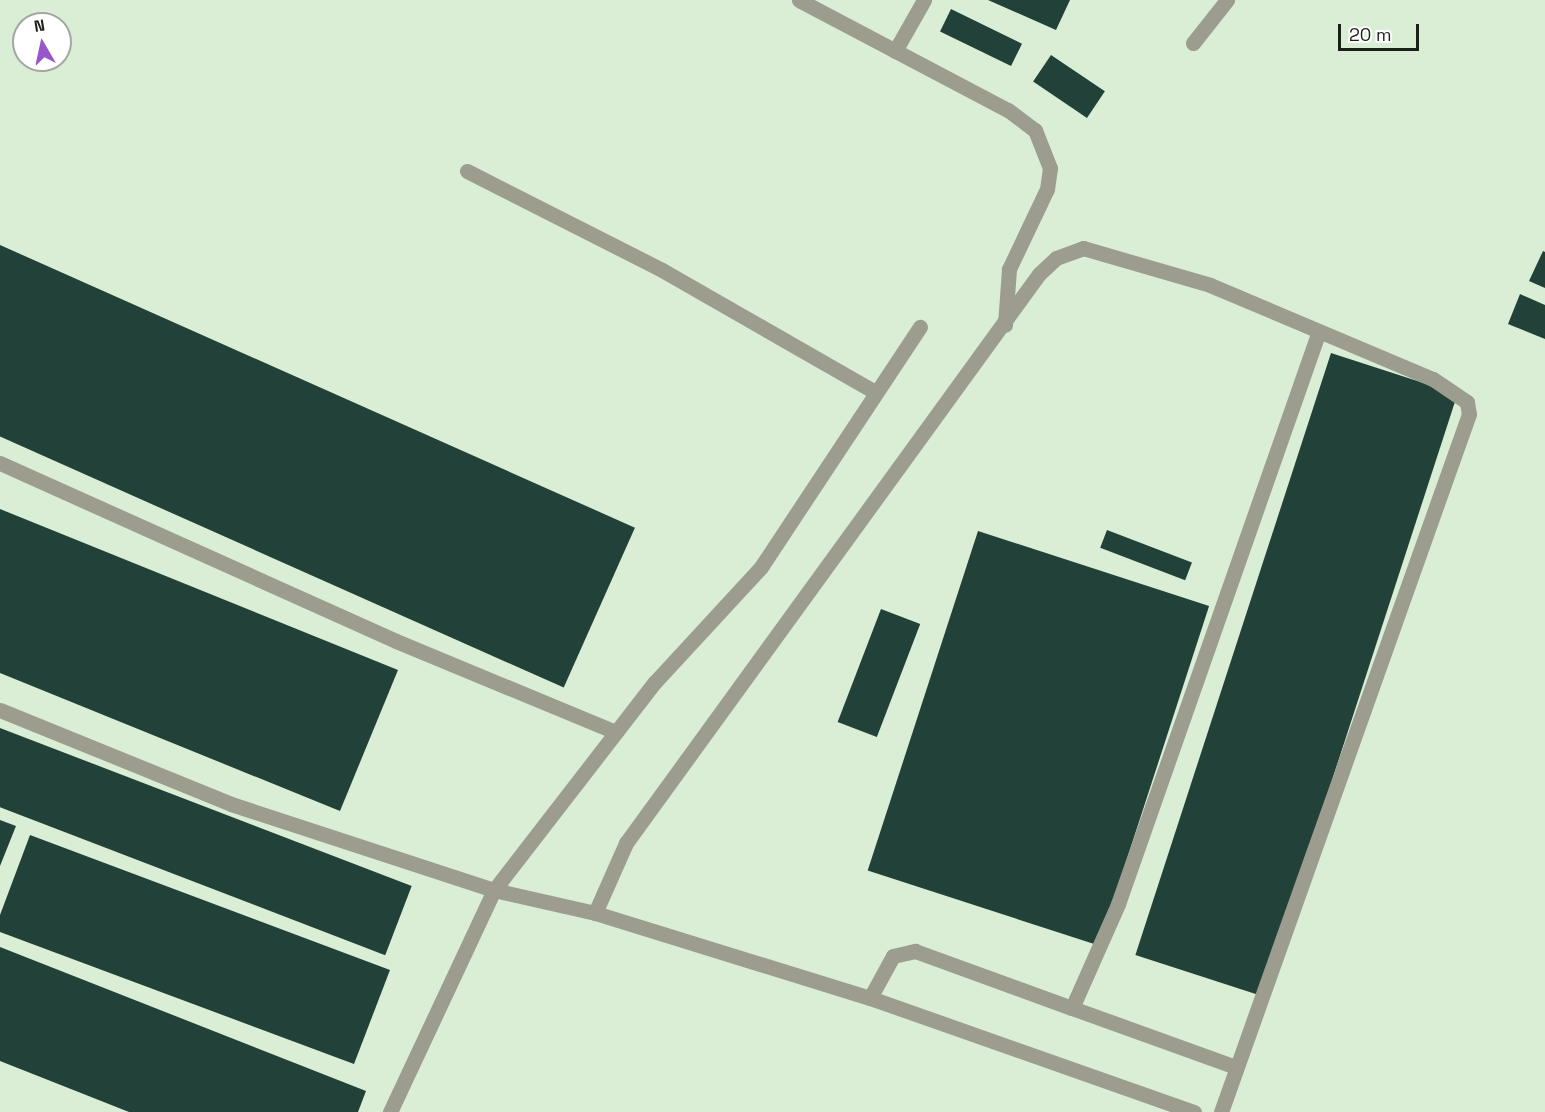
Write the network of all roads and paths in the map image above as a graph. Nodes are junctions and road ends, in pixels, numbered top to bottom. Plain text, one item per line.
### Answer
1 (799, 0) edge
2 (924, 0) edge
3 (1227, 0) edge
4 (1193, 43) dead end
5 (895, 51) junction
6 (467, 171) dead end
7 (1005, 325) junction
8 (920, 327) dead end
9 (1319, 331) junction
10 (875, 392) junction
11 (0, 463) edge
12 (0, 710) edge
13 (616, 732) junction
14 (494, 890) junction
15 (595, 913) junction
16 (870, 998) junction
17 (1072, 1008) junction
18 (1236, 1067) junction
19 (390, 1112) edge
20 (1194, 1112) edge
21 (1221, 1112) edge

1 - 5 lane
2 - 5 lane
3 - 4 lane
5 - 7 lane
6 - 10 lane
7 - 9 lane
7 - 15 lane
8 - 10 lane
9 - 17 lane
9 - 18 lane
10 - 13 lane
11 - 13 lane
12 - 14 lane
13 - 14 lane
14 - 15 lane
14 - 19 lane
15 - 16 lane
16 - 17 lane
16 - 20 lane
17 - 18 lane
18 - 21 lane

